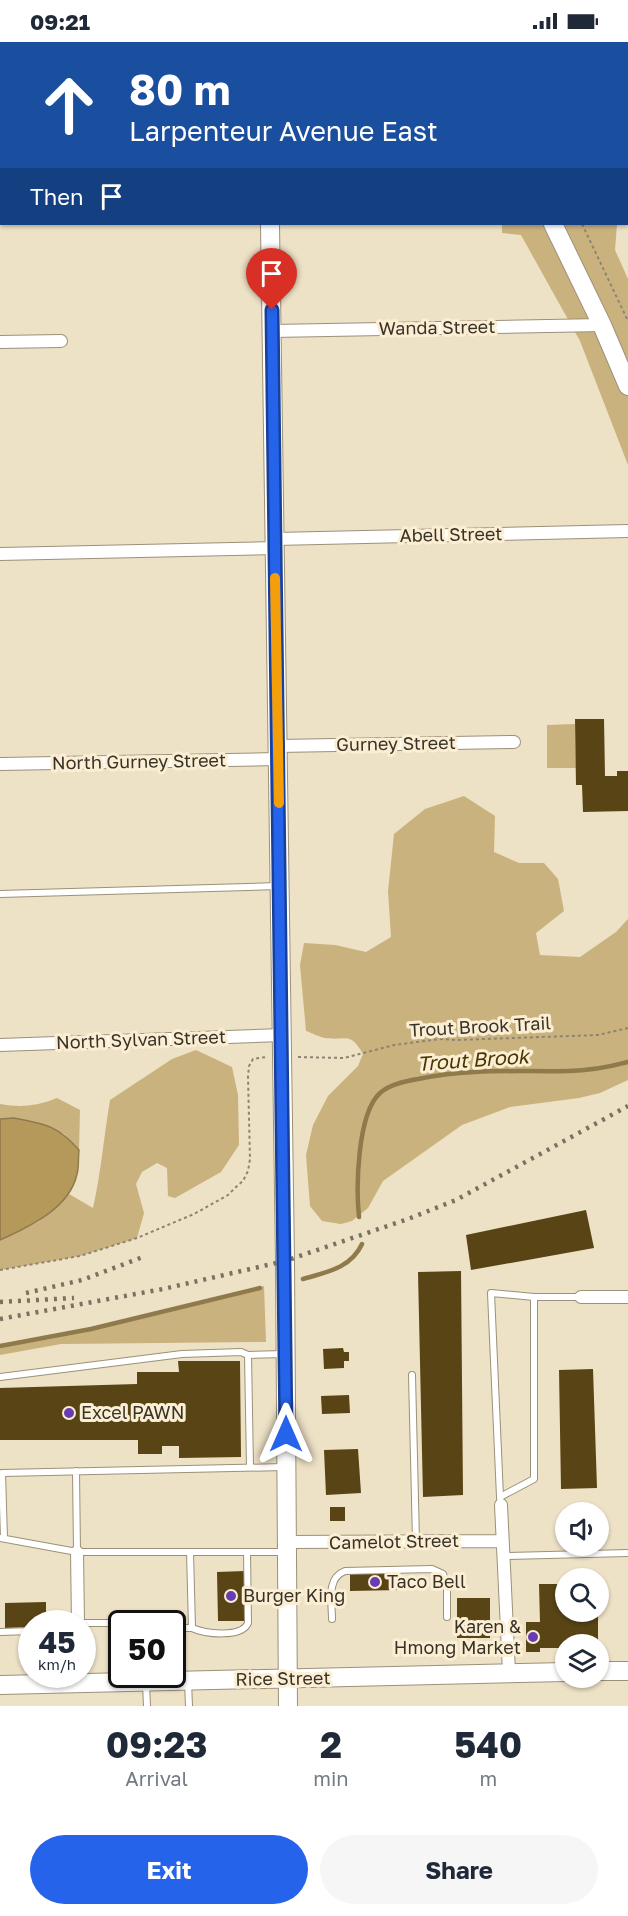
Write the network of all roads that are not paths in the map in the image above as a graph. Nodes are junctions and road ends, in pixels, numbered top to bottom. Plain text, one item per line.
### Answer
1 (270, 225) edge
2 (554, 225) edge
3 (603, 324) junction
4 (272, 331) junction
5 (61, 340) dead end
6 (0, 342) edge
7 (628, 386) edge
8 (628, 531) edge
9 (274, 543) junction
10 (0, 554) edge
11 (514, 742) dead end
12 (278, 753) junction
13 (0, 764) edge
14 (280, 886) junction
15 (0, 894) edge
16 (282, 1035) junction
17 (0, 1045) edge
18 (534, 1297) junction
19 (581, 1297) joint
20 (628, 1297) edge
21 (286, 1354) junction
22 (248, 1355) junction
23 (412, 1375) dead end
24 (0, 1377) edge
25 (250, 1467) junction
26 (286, 1467) junction
27 (76, 1471) junction
28 (500, 1501) junction
29 (2, 1538) edge
30 (416, 1541) junction
31 (502, 1541) junction
32 (286, 1547) junction
33 (77, 1552) junction
34 (190, 1552) junction
35 (247, 1552) junction
36 (628, 1553) edge
37 (503, 1556) junction
38 (78, 1610) edge
39 (447, 1617) dead end
40 (332, 1619) dead end
41 (186, 1628) edge
42 (192, 1628) junction
43 (18, 1631) edge
44 (0, 1632) edge
45 (609, 1671) edge
46 (628, 1671) edge
47 (508, 1672) junction
48 (555, 1672) edge
49 (288, 1679) junction
50 (188, 1681) joint
51 (18, 1684) edge
52 (0, 1685) edge
53 (146, 1688) edge
54 (147, 1706) edge
55 (189, 1706) edge
56 (288, 1706) edge

1 - 4 main road
2 - 3 main road
3 - 4 street, Wanda Street
3 - 7 main road
4 - 9 main road
5 - 6 street
8 - 9 street, Abell Street
9 - 10 street, Abell Street
9 - 12 main road
11 - 12 street, Gurney Street
12 - 13 street, North Gurney Street
12 - 14 main road
14 - 15 lane
14 - 16 main road
16 - 17 street, North Sylvan Street
16 - 21 main road
18 - 19 lane
18 - 28 lane
18 - 28 lane
19 - 20 street
21 - 22 lane
21 - 26 main road
22 - 24 lane
22 - 25 lane
23 - 30 lane
25 - 26 lane
25 - 27 lane
26 - 32 main road
27 - 29 lane
27 - 33 lane
28 - 31 street
29 - 33 lane
30 - 31 street, Camelot Street
30 - 32 street, Camelot Street
31 - 37 street
32 - 35 lane
32 - 49 main road
33 - 34 lane
33 - 38 street
34 - 35 lane
34 - 42 lane
35 - 42 lane
36 - 37 lane
37 - 47 street
39 - 40 lane
41 - 42 lane
43 - 44 lane
45 - 46 main road
47 - 48 main road, Rice Street
47 - 49 main road, Rice Street
49 - 50 main road, Rice Street
49 - 56 main road
50 - 55 lane
51 - 52 main road, Rice Street
53 - 54 lane

